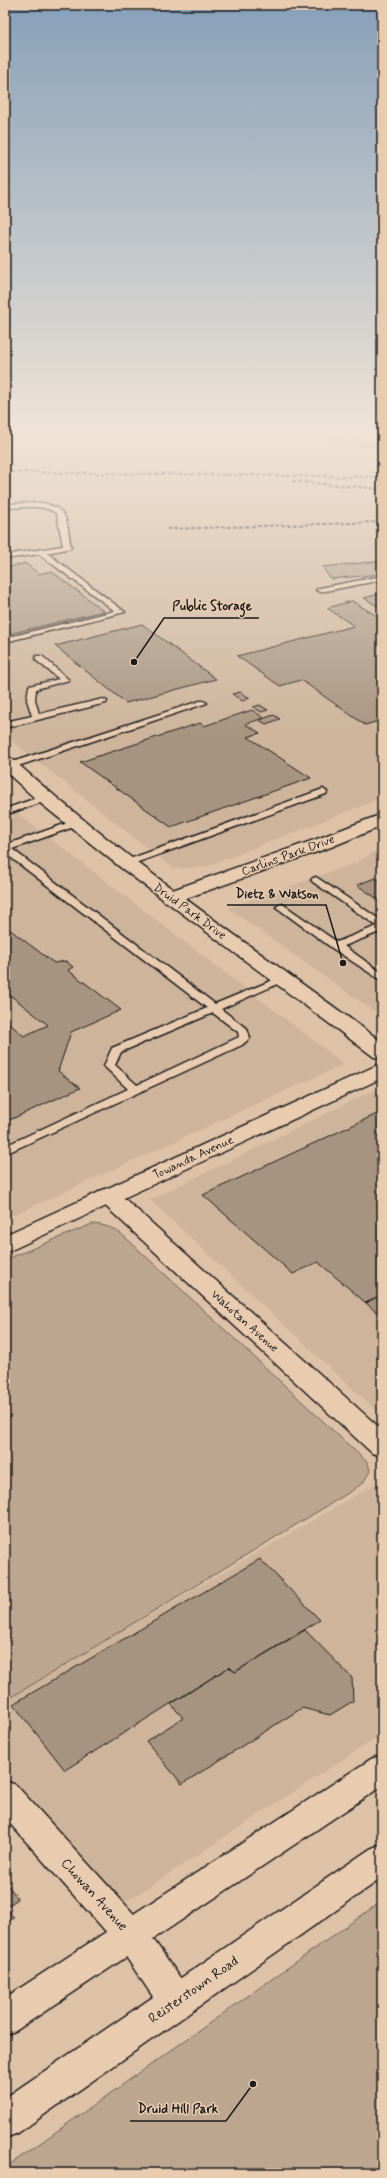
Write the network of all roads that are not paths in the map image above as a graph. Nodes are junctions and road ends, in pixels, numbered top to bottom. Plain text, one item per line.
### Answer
1 (64, 533) edge
2 (40, 552) junction
3 (5, 557) edge
4 (382, 578) edge
5 (320, 590) dead end
6 (5, 640) edge
7 (40, 658) dead end
8 (103, 701) dead end
9 (203, 703) dead end
10 (36, 717) junction
11 (5, 724) edge
12 (7, 764) edge
13 (323, 792) dead end
14 (45, 798) junction
15 (5, 812) edge
16 (382, 819) edge
17 (76, 823) junction
18 (5, 848) edge
19 (127, 864) junction
20 (316, 880) dead end
21 (171, 896) junction
22 (281, 907) dead end
23 (382, 926) edge
24 (336, 946) junction
25 (382, 978) edge
26 (284, 979) junction
27 (214, 1009) junction
28 (382, 1052) edge
29 (382, 1070) edge
30 (136, 1090) junction
31 (5, 1150) edge
32 (108, 1196) junction
33 (5, 1245) edge
34 (382, 1446) edge
35 (382, 1769) edge
36 (5, 1795) edge
37 (382, 1859) edge
38 (130, 1934) junction
39 (176, 2001) junction
40 (5, 2018) edge
41 (5, 2120) edge

1 - 2 lane
2 - 3 lane
2 - 6 lane
4 - 5 lane
7 - 10 lane
8 - 10 lane
9 - 12 lane
10 - 11 lane
12 - 14 main road, Druid Park Drive
13 - 19 lane
14 - 15 lane
14 - 17 main road, Druid Park Drive
16 - 21 main road, Carlins Park Drive
17 - 18 lane
17 - 19 main road, Druid Park Drive
18 - 27 lane
19 - 21 main road, Druid Park Drive
20 - 23 lane
21 - 26 main road, Druid Park Drive
22 - 24 lane
23 - 24 lane
24 - 25 lane
26 - 27 lane
26 - 28 main road, Druid Park Drive
27 - 30 lane
27 - 30 lane
29 - 32 main road, Towanda Avenue
30 - 31 lane
32 - 33 main road, Towanda Avenue
32 - 34 main road, Wahotan Avenue
35 - 38 main road
36 - 38 main road, Chowan Avenue
37 - 39 main road, Reisterstown Road
38 - 39 main road, Chowan Avenue
38 - 40 main road
39 - 41 main road, Reisterstown Road

